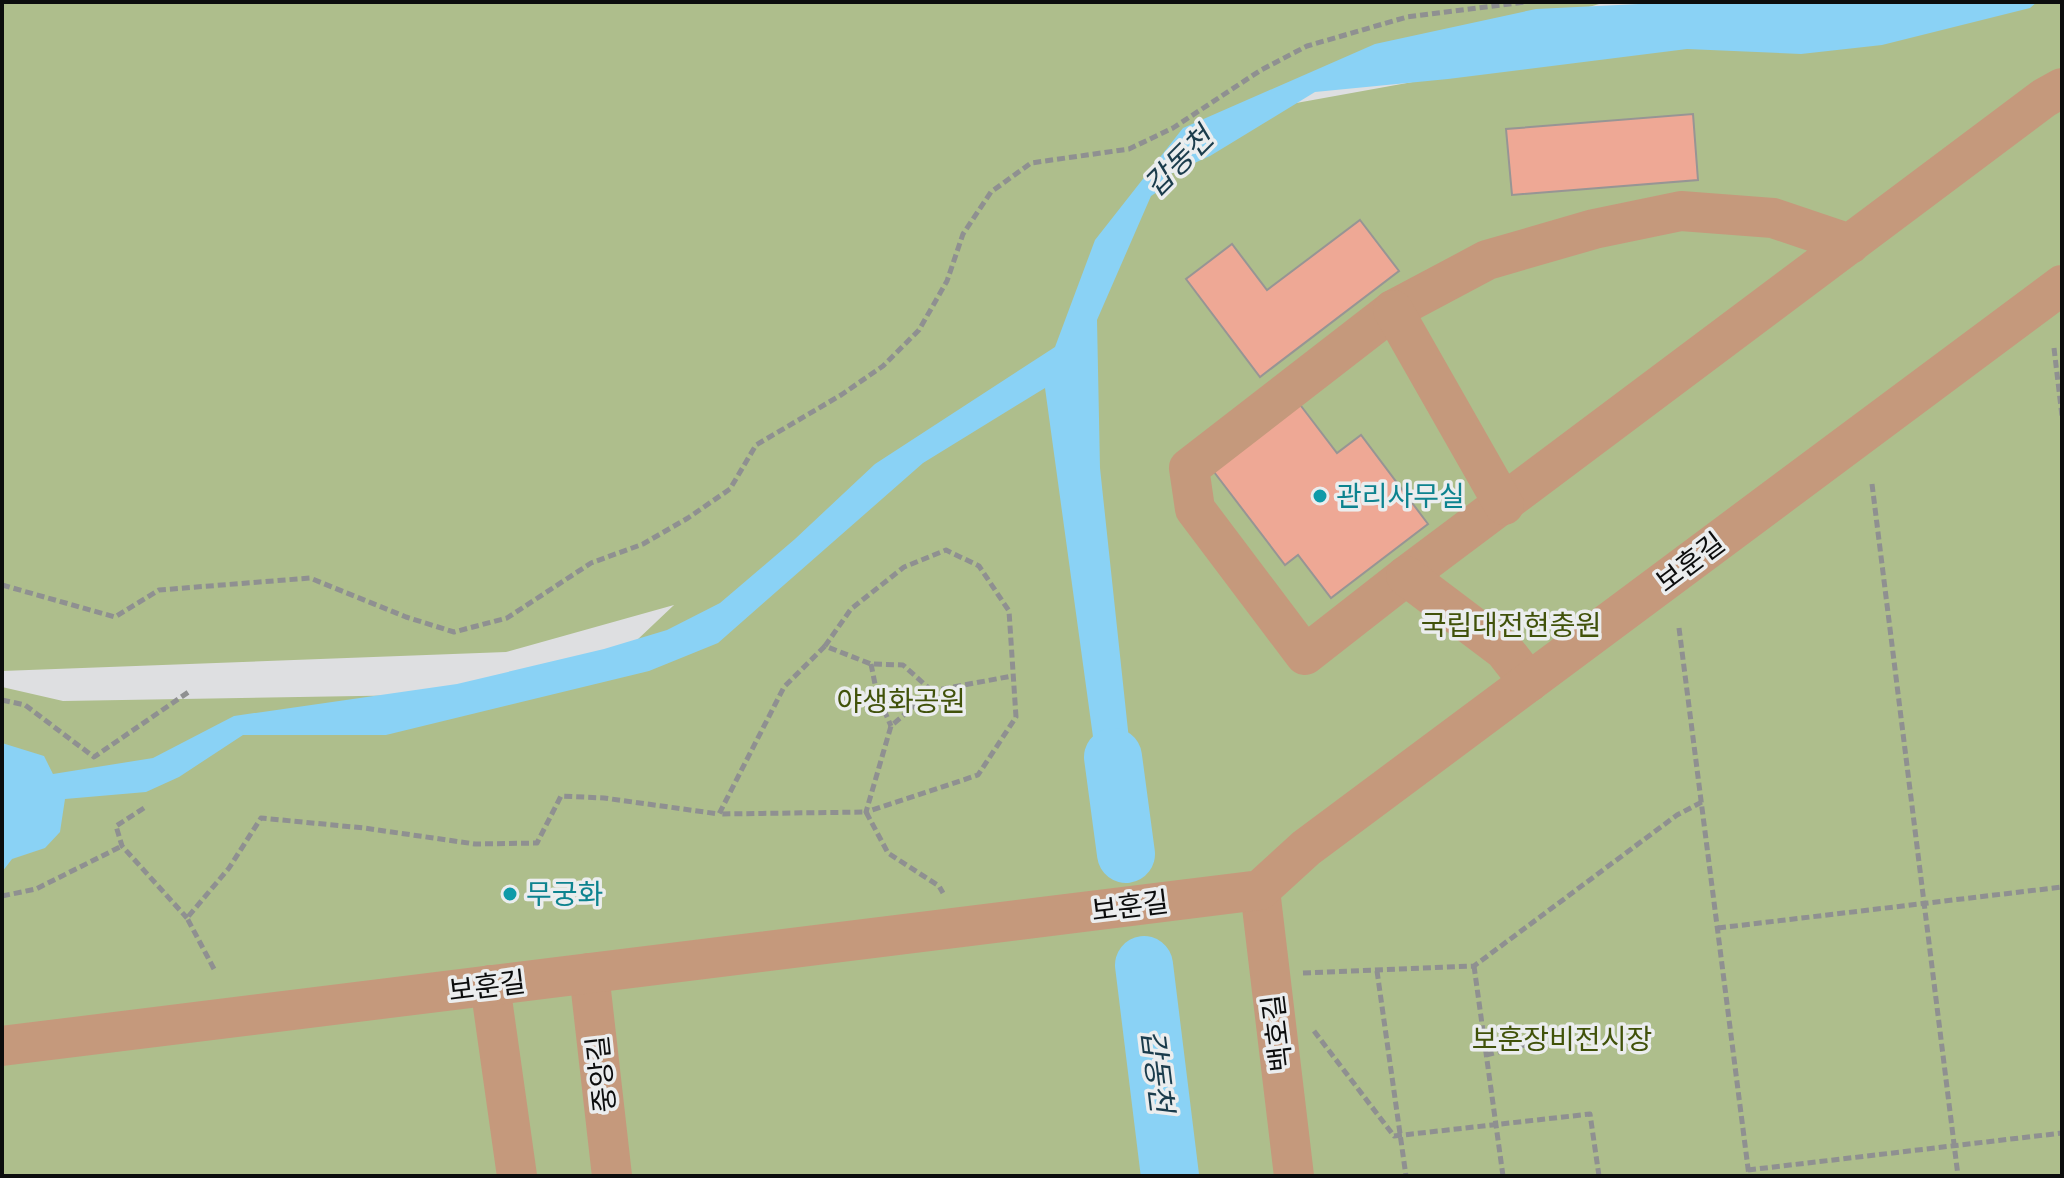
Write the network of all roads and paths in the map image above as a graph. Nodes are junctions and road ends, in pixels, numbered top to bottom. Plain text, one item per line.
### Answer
1 (1526, 2) edge
2 (2062, 88) edge
3 (1850, 244) junction
4 (2062, 285) edge
5 (1393, 310) junction
6 (2054, 348) dead end
7 (2062, 416) edge
8 (1872, 484) dead end
9 (1504, 505) junction
10 (1406, 576) junction
11 (2, 585) edge
12 (1679, 628) dead end
13 (825, 646) junction
14 (871, 664) junction
15 (1012, 676) junction
16 (1529, 682) junction
17 (190, 691) dead end
18 (932, 691) junction
19 (2, 700) edge
20 (891, 726) junction
21 (1702, 802) junction
22 (144, 808) dead end
23 (866, 812) junction
24 (719, 814) junction
25 (122, 846) junction
26 (2062, 887) edge
27 (1260, 890) junction
28 (2, 896) edge
29 (1924, 903) junction
30 (187, 918) junction
31 (962, 927) junction
32 (1718, 928) junction
33 (1474, 966) junction
34 (214, 969) dead end
35 (1377, 971) junction
36 (589, 973) junction
37 (1298, 973) dead end
38 (490, 985) junction
39 (1537, 1029) dead end
40 (1313, 1030) dead end
41 (2, 1046) edge
42 (1486, 1055) junction
43 (1496, 1124) junction
44 (2062, 1133) edge
45 (1400, 1135) junction
46 (1954, 1146) junction
47 (1748, 1173) edge
48 (517, 1176) edge
49 (612, 1176) edge
50 (1294, 1176) edge
51 (1406, 1176) edge
52 (1503, 1176) edge
53 (1599, 1176) edge
54 (1958, 1176) edge

1 - 11 path
2 - 3 lane
3 - 5 lane
3 - 9 lane
4 - 16 lane, 보훈길
5 - 9 lane
5 - 10 lane
6 - 7 path
8 - 29 path
9 - 10 lane
10 - 16 lane
12 - 21 path
13 - 14 path
13 - 15 path
13 - 24 path
14 - 18 path
14 - 20 path
15 - 18 path
15 - 23 path
16 - 27 lane, 보훈길
17 - 19 path
18 - 20 path
20 - 23 path
21 - 32 path
21 - 33 path
22 - 25 path
23 - 24 path
23 - 31 path
24 - 30 path
25 - 28 path
25 - 30 path
26 - 29 path
27 - 31 lane, 보훈길
27 - 50 lane, 백호길
29 - 32 path
29 - 46 path
30 - 34 path
31 - 36 lane, 보훈길
32 - 47 path
33 - 35 path
33 - 42 path
35 - 37 path
35 - 45 path
36 - 38 lane, 보훈길
36 - 49 lane, 중앙길
38 - 41 lane, 보훈길
38 - 48 lane
39 - 42 path
40 - 45 path
42 - 43 path
43 - 45 path
43 - 52 path
43 - 53 path
44 - 46 path
45 - 51 path
46 - 47 path
46 - 54 path

